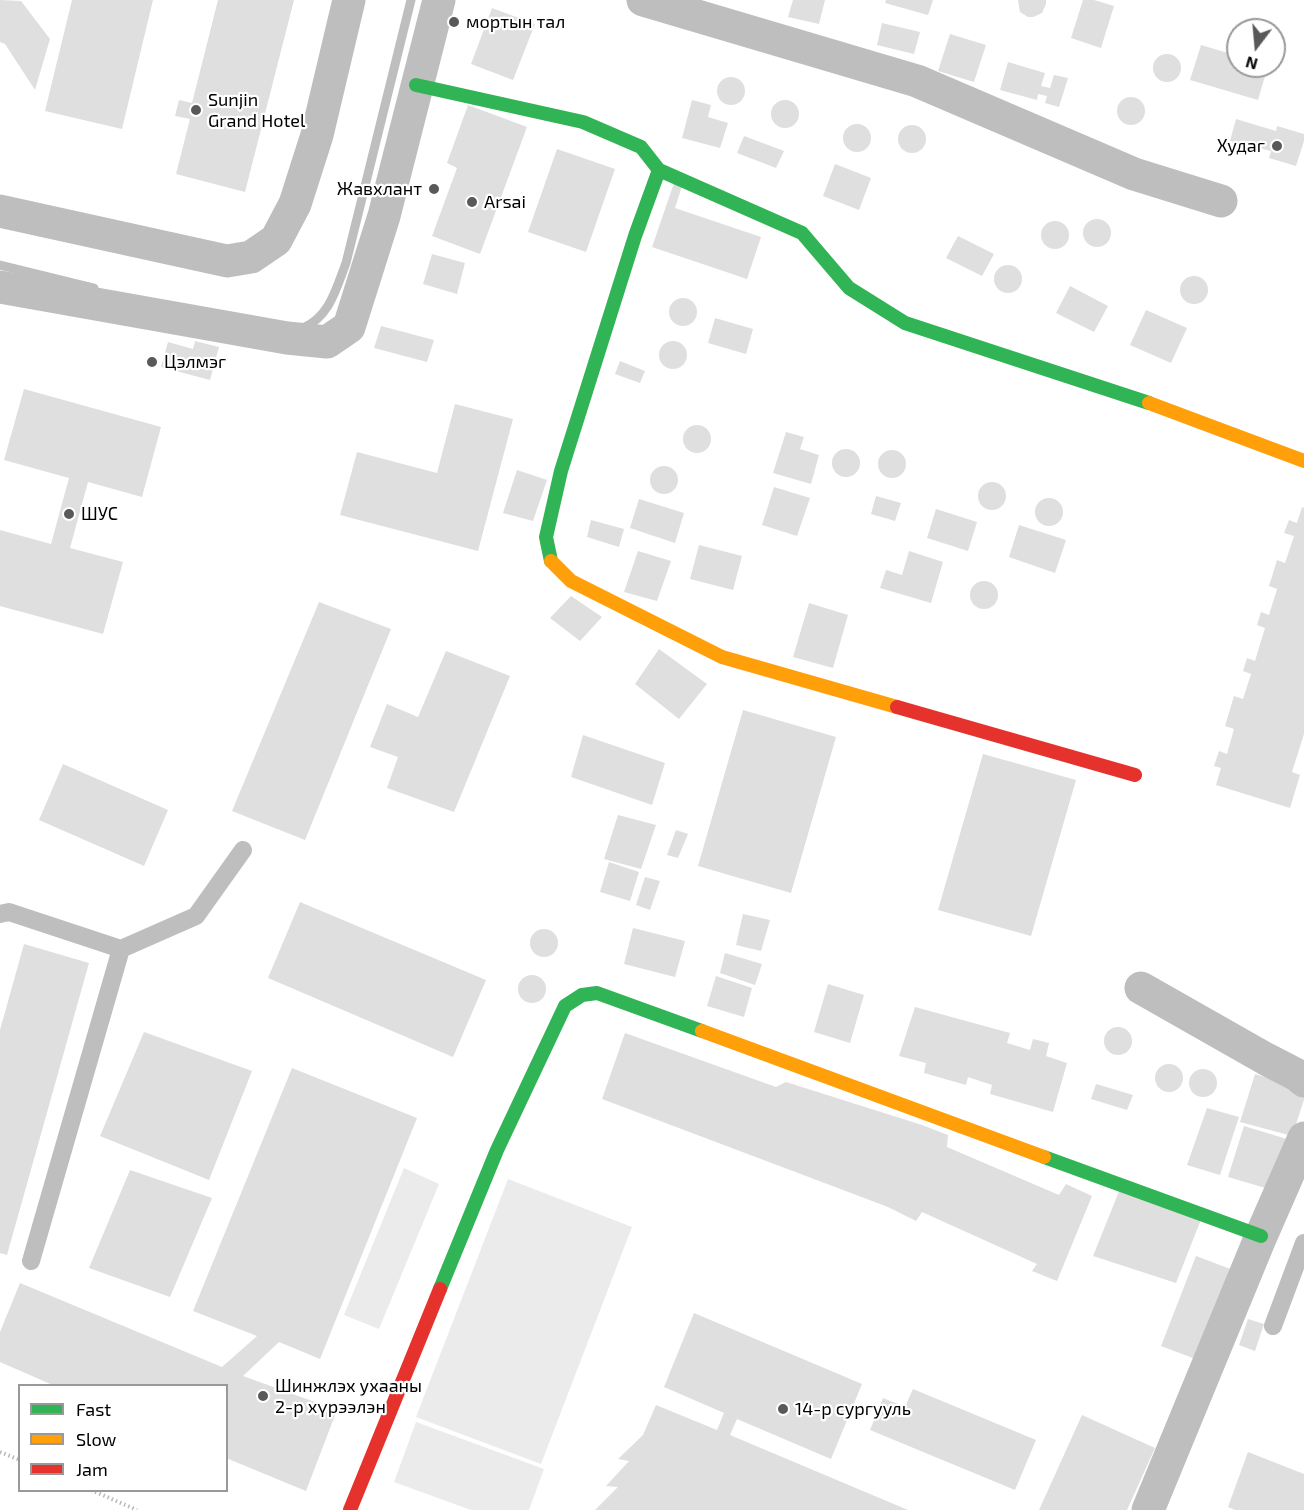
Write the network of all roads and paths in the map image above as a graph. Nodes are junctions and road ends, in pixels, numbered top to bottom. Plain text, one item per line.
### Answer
1 (349, 0) edge
2 (439, 0) edge
3 (643, 0) edge
4 (416, 85) junction
5 (659, 170) junction
6 (1221, 201) dead end
7 (0, 211) edge
8 (0, 287) edge
9 (1304, 461) edge
10 (1135, 774) dead end
11 (243, 850) dead end
12 (0, 914) edge
13 (121, 949) junction
14 (1141, 988) dead end
15 (1304, 1081) edge
16 (1304, 1138) edge
17 (1261, 1236) junction
18 (1304, 1244) edge
19 (31, 1261) dead end
20 (1273, 1326) dead end
21 (0, 1452) edge
22 (18, 1459) edge
23 (93, 1492) edge
24 (137, 1510) edge
25 (350, 1510) edge
26 (1148, 1510) edge

1 - 7 street
2 - 4 street
3 - 6 street
4 - 5 street
4 - 8 street
5 - 9 street
5 - 10 street
11 - 13 lane
12 - 13 lane
13 - 19 lane
14 - 15 street
16 - 17 street
17 - 25 street
17 - 26 street
18 - 20 lane
21 - 22 path
23 - 24 path

